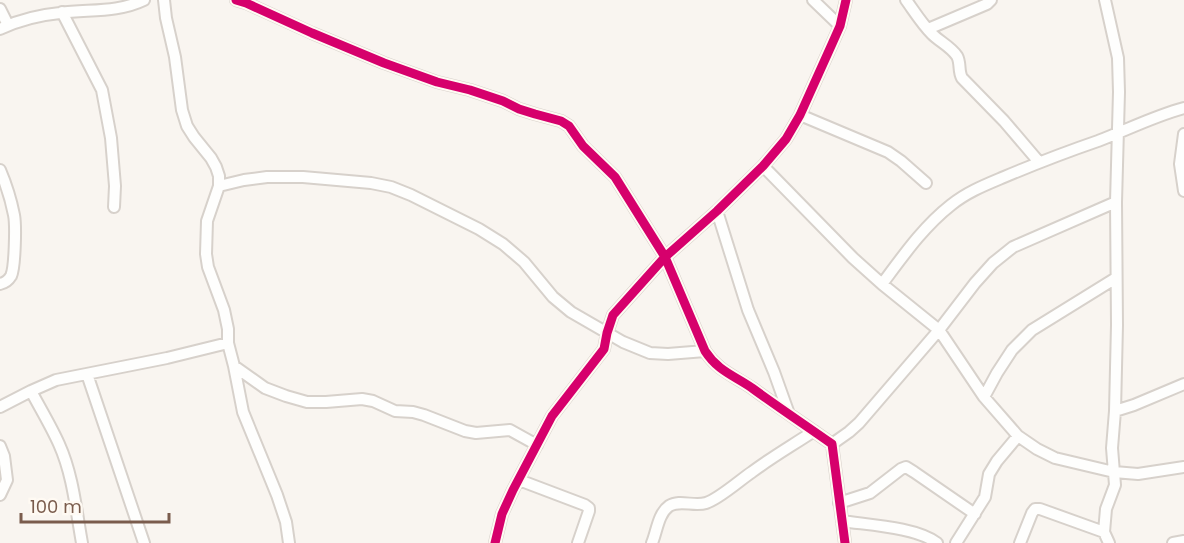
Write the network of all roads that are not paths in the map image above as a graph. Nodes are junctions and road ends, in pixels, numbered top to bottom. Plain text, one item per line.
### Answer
1 (144, 0) edge
2 (164, 0) edge
3 (236, 0) edge
4 (813, 0) edge
5 (846, 0) edge
6 (906, 0) edge
7 (991, 0) edge
8 (1105, 0) edge
9 (0, 9) edge
10 (62, 12) junction
11 (840, 26) junction
12 (4, 27) edge
13 (928, 29) junction
14 (1184, 108) edge
15 (800, 115) junction
16 (1117, 134) junction
17 (1184, 134) edge
18 (1040, 162) junction
19 (763, 166) junction
20 (0, 170) edge
21 (926, 183) dead end
22 (219, 186) junction
23 (1184, 191) edge
24 (1116, 202) junction
25 (114, 207) dead end
26 (717, 211) junction
27 (665, 257) junction
28 (1116, 278) junction
29 (0, 284) edge
30 (882, 284) junction
31 (613, 315) junction
32 (593, 324) junction
33 (939, 330) junction
34 (607, 333) junction
35 (622, 342) junction
36 (228, 343) junction
37 (604, 349) junction
38 (705, 351) junction
39 (234, 366) junction
40 (87, 374) junction
41 (1184, 384) edge
42 (31, 391) junction
43 (984, 397) junction
44 (0, 407) edge
45 (1115, 411) junction
46 (789, 414) junction
47 (814, 431) junction
48 (1018, 436) junction
49 (832, 444) junction
50 (0, 446) edge
51 (537, 446) junction
52 (1184, 467) edge
53 (1114, 472) junction
54 (519, 480) junction
55 (0, 495) edge
56 (839, 503) junction
57 (975, 514) junction
58 (842, 521) junction
59 (1104, 532) junction
60 (1184, 541) edge
61 (82, 543) edge
62 (144, 543) edge
63 (289, 543) edge
64 (495, 543) edge
65 (578, 543) edge
66 (652, 543) edge
67 (845, 543) edge
68 (937, 543) edge
69 (956, 543) edge
70 (1020, 543) edge
71 (1109, 543) edge
72 (1173, 543) edge

1 - 10 street
2 - 22 street
3 - 27 street
4 - 11 street
5 - 11 street
6 - 13 street
7 - 13 street
8 - 16 street
9 - 12 street
10 - 12 street
10 - 25 street
11 - 15 street
13 - 18 street
14 - 16 street
15 - 19 street
15 - 21 street
16 - 18 street
16 - 24 street
17 - 23 street
18 - 30 street
19 - 26 street
19 - 30 street
20 - 29 street
22 - 32 street
22 - 36 street
24 - 28 street
24 - 33 street
26 - 27 street
26 - 46 street
27 - 31 street
27 - 38 street
28 - 43 street
28 - 45 street
30 - 33 street
31 - 32 street
31 - 34 street
32 - 34 street
33 - 43 street
33 - 49 street
34 - 35 street
34 - 37 street
35 - 37 street
35 - 38 street
36 - 39 street
36 - 40 street
37 - 51 street
38 - 46 street
39 - 51 street
39 - 63 street
40 - 42 street
40 - 62 street
41 - 45 street
42 - 44 street
42 - 61 street
43 - 48 street
45 - 53 street
46 - 47 street
47 - 49 street
47 - 66 street
48 - 53 street
48 - 57 street
49 - 56 street
50 - 55 street
51 - 54 street
52 - 53 street
53 - 59 street
54 - 64 street
54 - 65 street
56 - 57 street
56 - 58 street
57 - 69 street
58 - 67 street
58 - 68 street
59 - 70 street
59 - 71 street
60 - 72 street

